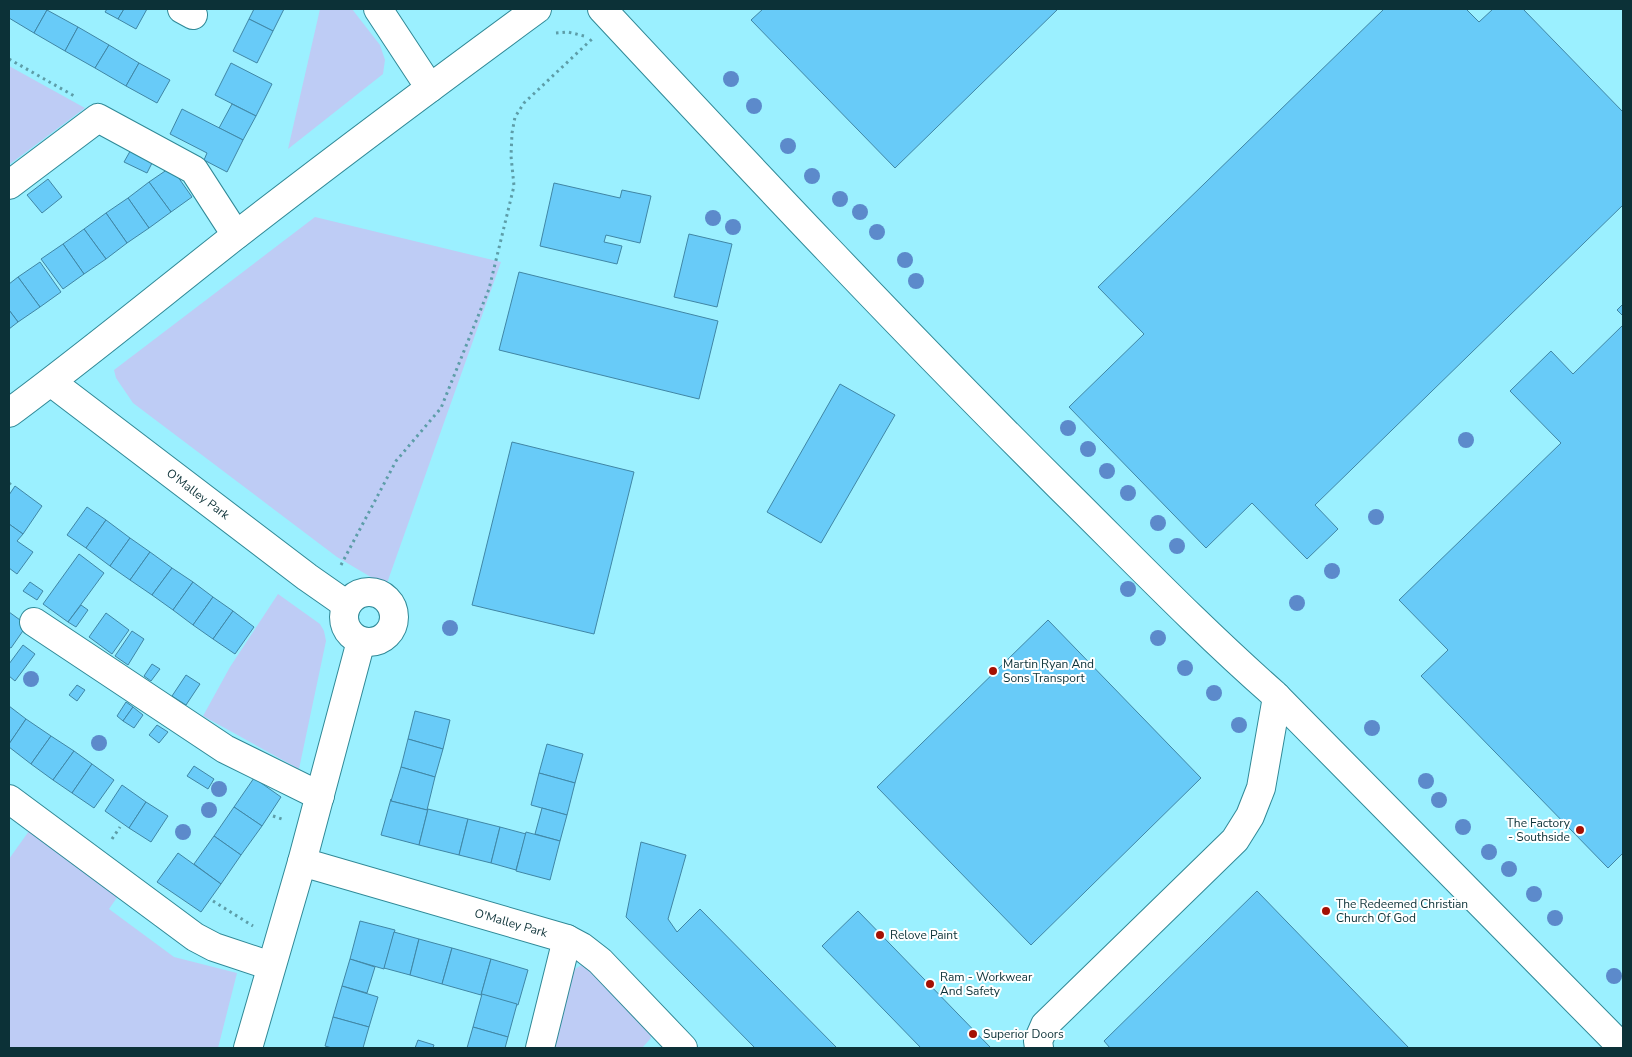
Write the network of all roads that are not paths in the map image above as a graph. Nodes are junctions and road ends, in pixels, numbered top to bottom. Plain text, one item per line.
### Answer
1 (378, 9) edge
2 (537, 9) edge
3 (602, 9) edge
4 (430, 88) junction
5 (9, 185) edge
6 (236, 235) junction
7 (51, 382) junction
8 (9, 413) edge
9 (347, 605) junction
10 (34, 622) dead end
11 (361, 641) junction
12 (1277, 697) junction
13 (320, 796) junction
14 (9, 799) edge
15 (302, 862) junction
16 (567, 939) junction
17 (271, 966) junction
18 (670, 1044) edge
19 (248, 1048) edge
20 (540, 1048) edge
21 (1039, 1048) edge
22 (1623, 1048) edge

1 - 4 street
2 - 4 street
3 - 12 street
4 - 6 street
5 - 6 street
6 - 7 street
7 - 8 street
7 - 9 street, O'Malley Park
9 - 11 street
9 - 11 street
10 - 13 street
11 - 13 street
12 - 21 street
12 - 22 street
13 - 15 street
14 - 17 street
15 - 16 street, O'Malley Park
15 - 17 street
16 - 18 street, O'Malley Park
16 - 20 street
17 - 19 street

